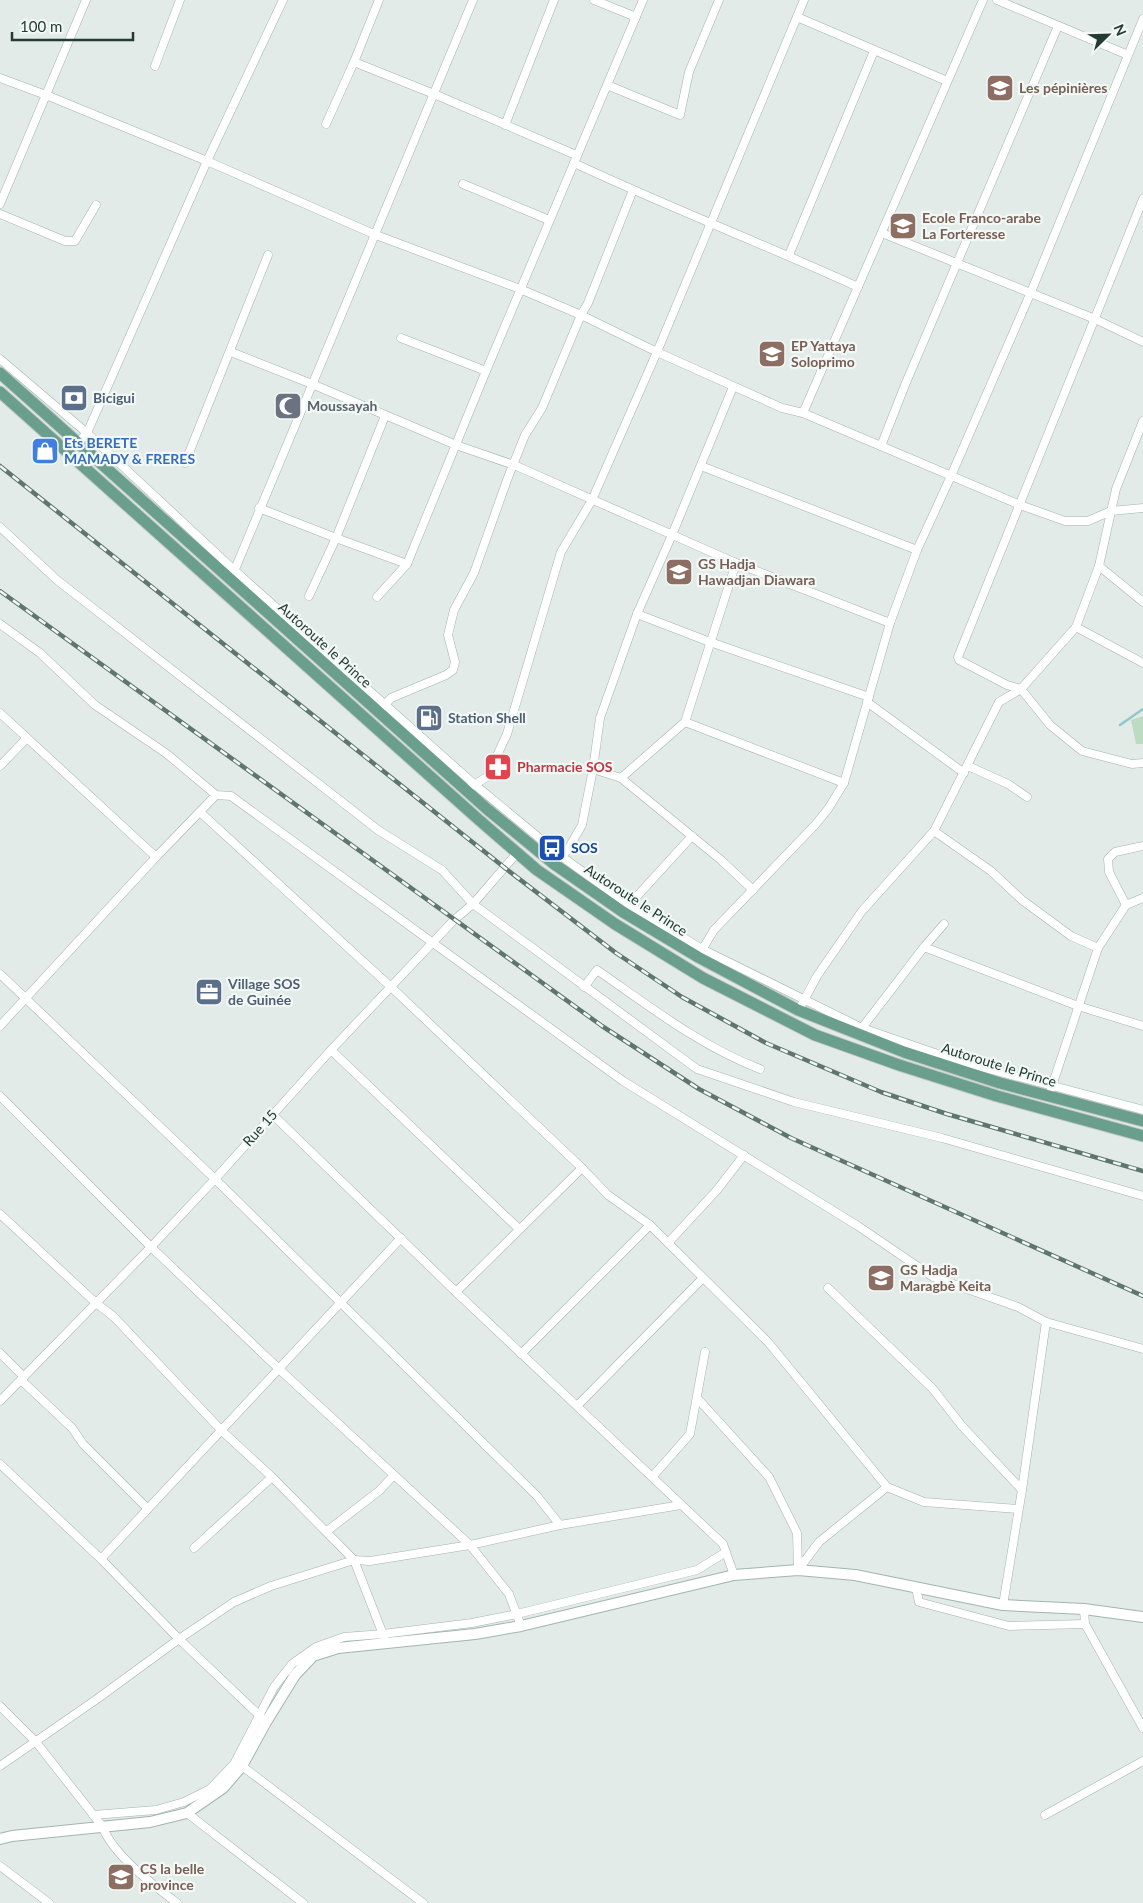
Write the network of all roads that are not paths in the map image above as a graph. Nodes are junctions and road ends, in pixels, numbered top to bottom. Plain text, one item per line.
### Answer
1 (86, 0) edge
2 (180, 0) edge
3 (283, 0) edge
4 (379, 0) edge
5 (473, 0) edge
6 (554, 0) edge
7 (594, 0) edge
8 (643, 0) edge
9 (719, 0) edge
10 (804, 0) edge
11 (983, 0) edge
12 (997, 0) edge
13 (636, 17) junction
14 (797, 17) junction
15 (1143, 19) edge
16 (1058, 26) junction
17 (874, 51) junction
18 (1128, 55) junction
19 (354, 62) junction
20 (155, 66) dead end
21 (0, 78) edge
22 (947, 81) junction
23 (607, 85) junction
24 (434, 94) junction
25 (46, 95) junction
26 (326, 124) dead end
27 (505, 125) junction
28 (575, 159) junction
29 (207, 161) junction
30 (463, 184) dead end
31 (633, 190) junction
32 (1143, 199) edge
33 (0, 204) edge
34 (96, 205) dead end
35 (0, 214) edge
36 (549, 220) junction
37 (710, 224) junction
38 (882, 233) junction
39 (376, 235) junction
40 (268, 255) dead end
41 (789, 255) junction
42 (957, 263) junction
43 (858, 286) junction
44 (520, 289) junction
45 (1030, 292) junction
46 (581, 315) junction
47 (1095, 319) junction
48 (401, 338) dead end
49 (1143, 342) edge
50 (231, 352) junction
51 (657, 352) junction
52 (0, 359) edge
53 (486, 371) junction
54 (0, 373) edge
55 (312, 384) junction
56 (733, 387) junction
57 (0, 392) edge
58 (803, 413) junction
59 (385, 416) junction
60 (1143, 421) edge
61 (86, 432) junction
62 (78, 443) junction
63 (456, 445) junction
64 (881, 446) junction
65 (185, 463) dead end
66 (514, 466) junction
67 (701, 466) junction
68 (951, 476) junction
69 (592, 500) junction
70 (1020, 505) junction
71 (259, 508) junction
72 (1143, 508) edge
73 (1111, 511) junction
74 (0, 527) edge
75 (672, 535) junction
76 (336, 538) junction
77 (918, 550) junction
78 (736, 563) junction
79 (407, 564) junction
80 (1099, 566) junction
81 (232, 575) junction
82 (309, 596) dead end
83 (377, 597) dead end
84 (1143, 602) edge
85 (637, 614) junction
86 (890, 623) junction
87 (0, 624) edge
88 (1076, 627) junction
89 (710, 642) junction
90 (1143, 664) edge
91 (1021, 688) junction
92 (868, 699) junction
93 (382, 709) junction
94 (0, 713) edge
95 (685, 722) junction
96 (27, 738) junction
97 (1143, 763) edge
98 (0, 766) edge
99 (593, 769) junction
100 (966, 770) junction
101 (621, 778) junction
102 (844, 783) junction
103 (471, 788) junction
104 (216, 794) junction
105 (1027, 797) dead end
106 (200, 812) junction
107 (934, 831) junction
108 (692, 836) junction
109 (1143, 846) edge
110 (517, 853) junction
111 (156, 857) junction
112 (557, 860) junction
113 (753, 890) junction
114 (1143, 898) edge
115 (473, 904) junction
116 (629, 905) junction
117 (1126, 905) junction
118 (944, 924) dead end
119 (433, 943) junction
120 (924, 947) junction
121 (1098, 948) junction
122 (700, 953) junction
123 (0, 974) edge
124 (391, 987) junction
125 (584, 987) junction
126 (26, 998) junction
127 (801, 1005) junction
128 (1078, 1006) junction
129 (0, 1026) edge
130 (1143, 1026) edge
131 (862, 1028) junction
132 (331, 1050) junction
133 (760, 1069) dead end
134 (1050, 1090) junction
135 (0, 1096) edge
136 (1143, 1110) edge
137 (272, 1115) junction
138 (1143, 1121) edge
139 (1143, 1136) edge
140 (744, 1154) junction
141 (582, 1168) junction
142 (215, 1179) junction
143 (1143, 1196) edge
144 (0, 1214) edge
145 (650, 1226) junction
146 (519, 1230) junction
147 (401, 1238) junction
148 (668, 1243) junction
149 (152, 1247) junction
150 (703, 1278) junction
151 (828, 1288) dead end
152 (456, 1292) junction
153 (341, 1302) junction
154 (96, 1303) junction
155 (1046, 1322) junction
156 (1143, 1349) edge
157 (705, 1352) dead end
158 (0, 1353) edge
159 (521, 1354) junction
160 (279, 1369) junction
161 (22, 1378) junction
162 (698, 1399) junction
163 (0, 1401) edge
164 (577, 1406) junction
165 (222, 1431) junction
166 (0, 1464) edge
167 (394, 1475) junction
168 (652, 1476) junction
169 (272, 1477) junction
170 (887, 1487) junction
171 (1022, 1490) junction
172 (681, 1504) junction
173 (148, 1508) junction
174 (1018, 1509) junction
175 (560, 1525) junction
176 (327, 1531) junction
177 (470, 1545) junction
178 (194, 1548) dead end
179 (726, 1552) junction
180 (101, 1559) junction
181 (354, 1560) junction
182 (798, 1570) junction
183 (734, 1575) junction
184 (916, 1588) junction
185 (1002, 1605) junction
186 (1084, 1609) junction
187 (517, 1614) junction
188 (1143, 1617) edge
189 (1085, 1624) junction
190 (522, 1626) junction
191 (179, 1639) junction
192 (385, 1639) junction
193 (0, 1706) edge
194 (263, 1719) junction
195 (1143, 1728) edge
196 (36, 1742) junction
197 (1143, 1761) edge
198 (0, 1766) edge
199 (242, 1766) junction
200 (187, 1813) junction
201 (93, 1815) junction
202 (1045, 1815) dead end
203 (102, 1826) junction
204 (0, 1839) edge
205 (0, 1866) edge
206 (49, 1903) edge
207 (176, 1903) edge
208 (302, 1903) edge
209 (423, 1903) edge

1 - 25 street
2 - 20 street
3 - 29 street
4 - 19 street
5 - 24 street
6 - 27 street
7 - 13 street
8 - 13 street
9 - 23 street
10 - 14 street
11 - 22 street
12 - 16 street
13 - 23 street
14 - 17 street
14 - 37 street
15 - 18 street
16 - 18 street
16 - 42 street
17 - 22 street
17 - 41 street
18 - 45 street
19 - 24 street
19 - 26 street
21 - 25 street
22 - 38 street
23 - 28 street
24 - 27 street
24 - 39 street
25 - 29 street
25 - 33 street
27 - 28 street
28 - 31 street
28 - 36 street
29 - 39 street
29 - 61 street
30 - 36 street
31 - 37 street
31 - 46 street
32 - 47 street
34 - 35 street
36 - 44 street
37 - 41 street
37 - 51 street
38 - 42 street
38 - 43 street
39 - 44 street
39 - 55 street
40 - 50 street
41 - 43 street
42 - 45 street
42 - 64 street
43 - 58 street
44 - 46 street
44 - 53 street
45 - 47 street
45 - 68 street
46 - 51 street
46 - 66 street
47 - 49 street
47 - 70 street
48 - 53 street
50 - 55 street
50 - 65 street
51 - 56 street
51 - 69 street
52 - 61 street
53 - 63 street
54 - 62 main road, Autoroute le Prince
55 - 59 street
55 - 71 street
56 - 58 street
56 - 67 street
57 - 110 main road, Autoroute le Prince
58 - 64 street
59 - 63 street
59 - 76 street
60 - 73 street
61 - 62 street
61 - 81 street
62 - 81 main road, Autoroute le Prince
63 - 66 street
63 - 79 street
64 - 68 street
66 - 69 street
66 - 93 street
67 - 75 street
67 - 77 street
68 - 70 street
68 - 77 street
69 - 75 street
69 - 103 street
70 - 73 street
70 - 91 street
71 - 76 street
71 - 81 street
72 - 73 street
73 - 80 street
74 - 115 street
75 - 78 street
75 - 85 street
76 - 79 street
76 - 82 street
77 - 86 street
78 - 86 street
78 - 89 street
79 - 83 street
80 - 84 street
80 - 88 street
81 - 93 main road, Autoroute le Prince
85 - 89 street
85 - 99 street
86 - 92 street
87 - 104 street
88 - 90 street
88 - 91 street
89 - 92 street
89 - 95 street
91 - 97 street
91 - 100 street
92 - 100 street
92 - 102 street
93 - 103 main road, Autoroute le Prince
94 - 96 street
95 - 101 street
95 - 102 street
96 - 98 street
96 - 111 street
99 - 101 street
99 - 112 street
100 - 105 street
100 - 107 street
101 - 108 street
102 - 113 street
103 - 112 main road, Autoroute le Prince
104 - 106 street
104 - 119 street
106 - 111 street
106 - 124 street
107 - 121 street
107 - 127 street
108 - 113 street
108 - 116 street
109 - 117 street
110 - 115 street, Rue 15
110 - 139 main road, Autoroute le Prince
111 - 126 street
112 - 116 street
112 - 122 main road, Autoroute le Prince
113 - 122 street
114 - 117 street
115 - 119 street, Rue 15
115 - 125 street
116 - 122 street
117 - 121 street
118 - 120 street
119 - 124 street, Rue 15
119 - 140 street
120 - 128 street
120 - 131 street
121 - 128 street
122 - 127 main road, Autoroute le Prince
123 - 126 street
124 - 132 street, Rue 15
124 - 141 street
125 - 133 street
125 - 143 street
126 - 129 street
126 - 142 street
127 - 131 street
127 - 134 main road, Autoroute le Prince
128 - 130 street
128 - 134 street
131 - 134 street
132 - 137 street, Rue 15
132 - 146 street
134 - 136 street
134 - 138 main road, Autoroute le Prince
135 - 149 street
137 - 142 street, Rue 15
137 - 147 street
140 - 148 street
140 - 155 street
141 - 145 street
141 - 146 street
142 - 149 street, Rue 15
142 - 153 street
144 - 154 street
145 - 148 street
145 - 159 street
146 - 152 street
147 - 152 street
147 - 153 street
148 - 150 street
149 - 154 street, Rue 15
149 - 160 street
150 - 164 street
150 - 170 street
151 - 171 street
152 - 159 street
153 - 160 street
153 - 175 street
154 - 161 street, Rue 15
154 - 165 street
155 - 156 street
155 - 171 street
157 - 162 street
158 - 161 street
159 - 164 street
160 - 165 street
160 - 167 street
161 - 163 street, Rue 15
161 - 173 street
162 - 168 street
162 - 182 street
164 - 168 street
165 - 169 street
165 - 173 street
166 - 180 street
167 - 176 street
167 - 177 street
168 - 172 street
169 - 176 street
169 - 178 street
170 - 174 street
170 - 182 street
171 - 174 street
172 - 175 street
172 - 179 street
173 - 180 street
174 - 185 street
175 - 177 street
176 - 181 street
177 - 181 street
177 - 187 street
179 - 183 street
179 - 187 street
180 - 191 street
181 - 191 street
181 - 192 street
182 - 183 main road
182 - 184 main road
183 - 190 main road
184 - 185 main road
184 - 189 street
185 - 186 main road
186 - 188 main road
186 - 189 street
187 - 190 street
187 - 192 street
189 - 195 street
190 - 192 main road
191 - 194 street
191 - 196 street
192 - 194 main road
193 - 196 street
194 - 199 main road
194 - 201 street
196 - 198 street
196 - 201 street
197 - 202 street
199 - 200 main road
199 - 209 street
200 - 203 main road
200 - 208 street
201 - 203 street
203 - 204 main road
203 - 207 street
205 - 206 street

